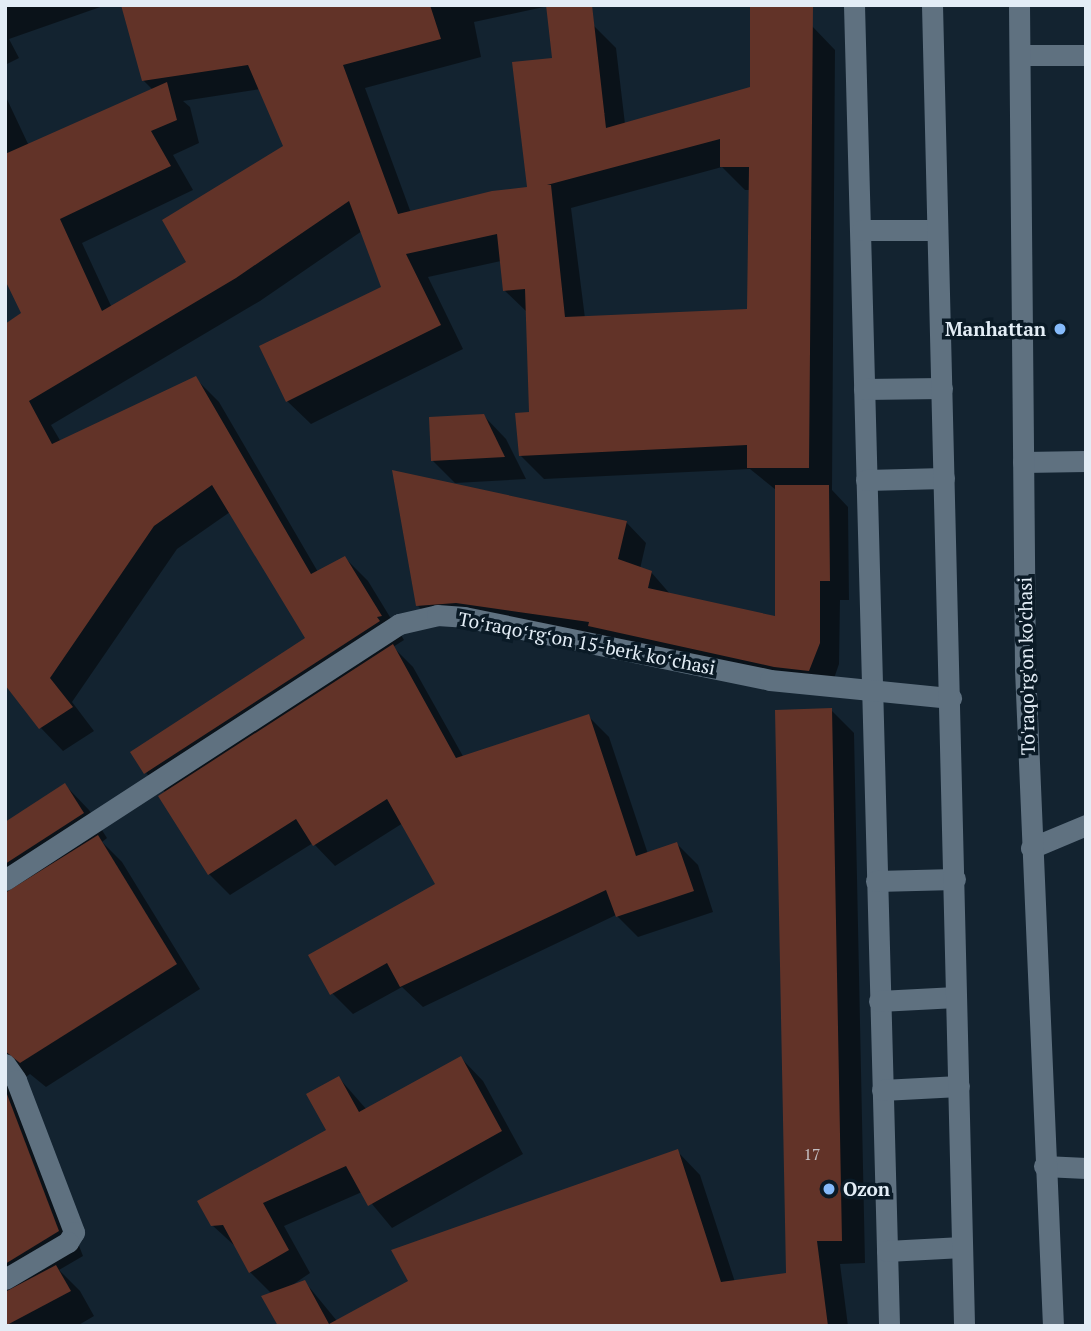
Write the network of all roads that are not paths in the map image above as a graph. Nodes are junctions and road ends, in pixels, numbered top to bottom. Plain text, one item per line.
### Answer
1 (854, 5) edge
2 (932, 5) edge
3 (1019, 5) edge
4 (1020, 55) junction
5 (1086, 55) edge
6 (862, 230) junction
7 (937, 230) junction
8 (942, 388) junction
9 (864, 389) junction
10 (1086, 461) edge
11 (1023, 462) junction
12 (944, 478) junction
13 (866, 480) junction
14 (870, 690) junction
15 (951, 698) junction
16 (1086, 825) edge
17 (1031, 848) junction
18 (955, 879) junction
19 (5, 880) edge
20 (876, 881) junction
21 (956, 997) junction
22 (879, 1001) junction
23 (5, 1064) edge
24 (959, 1086) junction
25 (882, 1090) junction
26 (1044, 1166) junction
27 (1086, 1168) edge
28 (962, 1247) junction
29 (887, 1251) junction
30 (5, 1279) edge
31 (889, 1326) edge
32 (964, 1326) edge
33 (1053, 1326) edge

1 - 6 main road
2 - 7 main road
3 - 4 main road, To'raqo'rg'on ko'chasi
4 - 5 main road
4 - 11 main road, To'raqo'rg'on ko'chasi
6 - 7 main road
6 - 9 main road
7 - 8 main road
8 - 9 main road
8 - 12 main road
9 - 13 main road
10 - 11 main road
11 - 17 main road, To'raqo'rg'on ko'chasi
12 - 13 main road
12 - 15 main road
13 - 14 main road
14 - 15 main road, Toʻraqoʻrgʻon 15-berk koʻchasi
14 - 19 main road, Toʻraqoʻrgʻon 15-berk koʻchasi
14 - 20 main road
15 - 18 main road
16 - 17 main road
17 - 26 main road, To'raqo'rg'on ko'chasi
18 - 20 main road
18 - 21 main road
20 - 22 main road
21 - 22 main road
21 - 24 main road
22 - 25 main road
23 - 30 main road
24 - 25 main road
24 - 28 main road
25 - 29 main road
26 - 27 main road
26 - 33 main road, To'raqo'rg'on ko'chasi
28 - 29 main road
28 - 32 main road
29 - 31 main road

